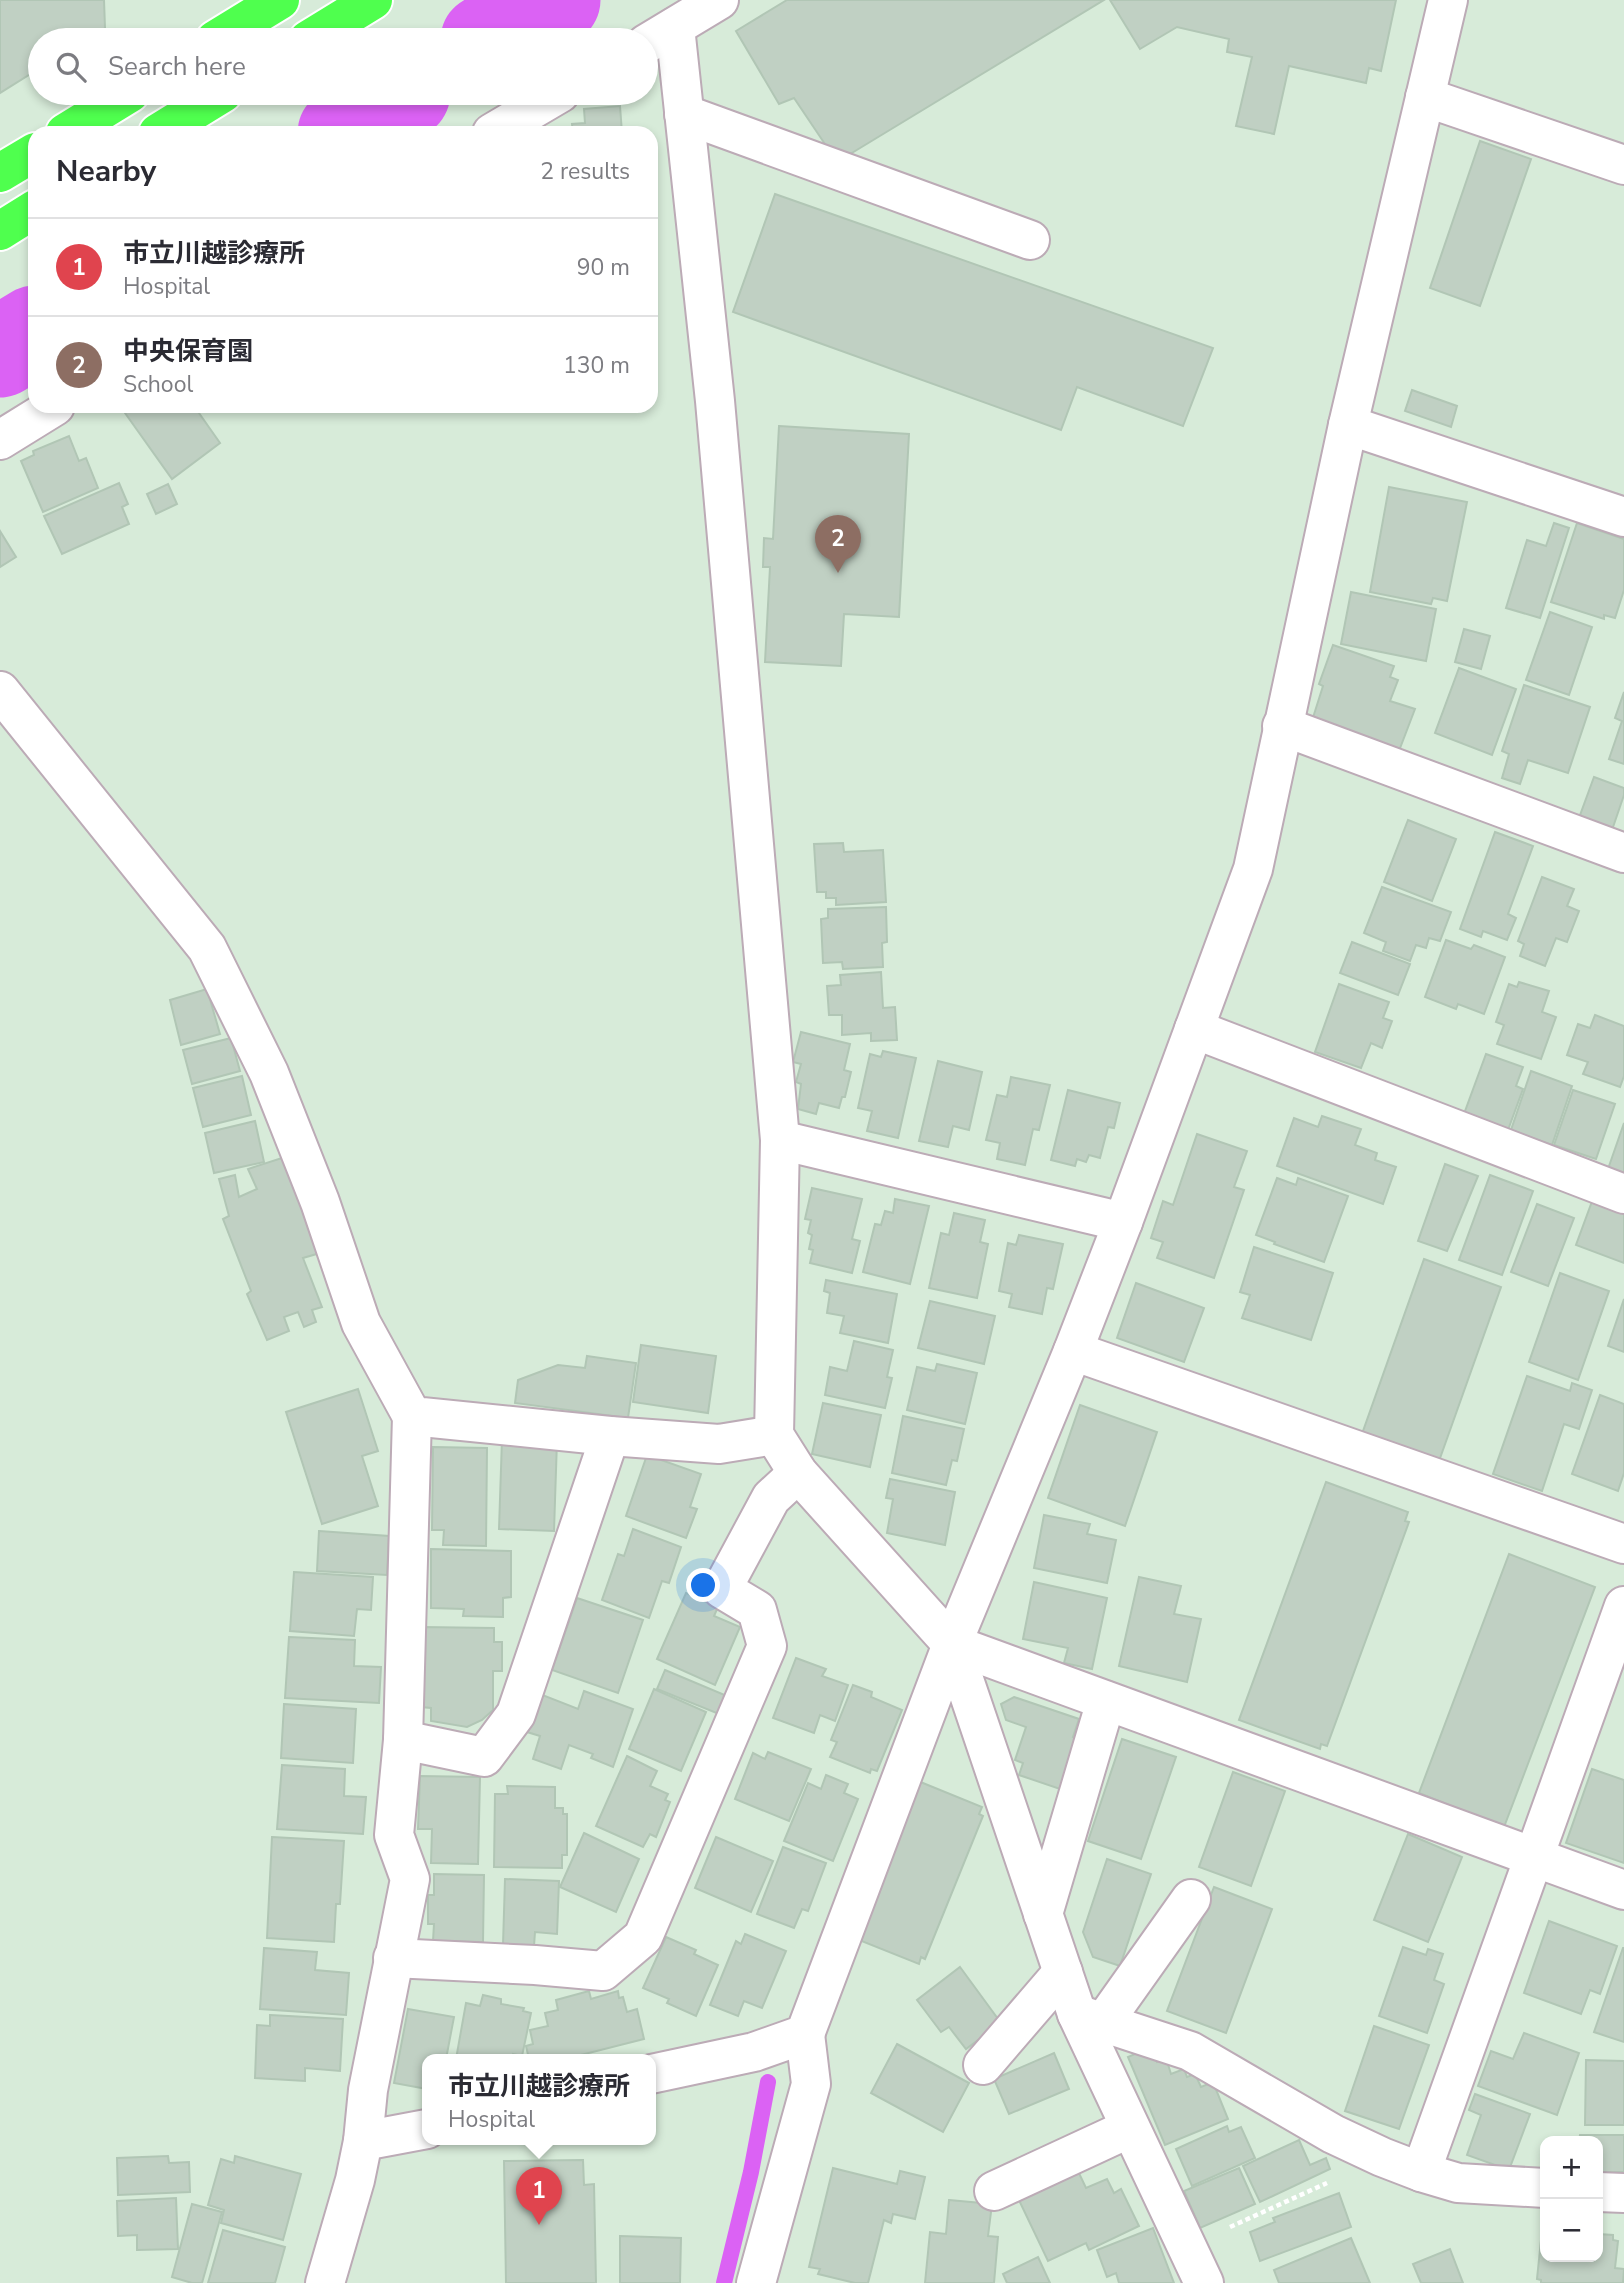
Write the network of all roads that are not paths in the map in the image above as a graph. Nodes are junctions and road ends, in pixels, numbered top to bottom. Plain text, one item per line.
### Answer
1 (280, 0) edge
2 (373, 0) edge
3 (719, 0) edge
4 (1448, 0) edge
5 (234, 28) edge
6 (328, 28) edge
7 (661, 36) edge
8 (1425, 97) junction
9 (110, 105) edge
10 (204, 105) edge
11 (540, 105) edge
12 (684, 114) junction
13 (76, 126) edge
14 (169, 126) edge
15 (504, 126) edge
16 (28, 156) edge
17 (1624, 165) edge
18 (0, 173) edge
19 (28, 213) edge
20 (0, 231) edge
21 (1030, 240) dead end
22 (44, 413) edge
23 (1348, 425) junction
24 (0, 440) edge
25 (1624, 517) edge
26 (0, 691) edge
27 (1282, 726) junction
28 (1624, 853) edge
29 (1194, 1029) junction
30 (780, 1140) junction
31 (1624, 1194) edge
32 (1123, 1222) junction
33 (1073, 1351) junction
34 (412, 1416) junction
35 (774, 1435) junction
36 (610, 1436) junction
37 (798, 1472) junction
38 (1624, 1544) edge
39 (1624, 1606) edge
40 (952, 1644) junction
41 (1106, 1701) junction
42 (404, 1740) junction
43 (1534, 1858) junction
44 (1624, 1890) edge
45 (1191, 1899) dead end
46 (1043, 1914) junction
47 (393, 1958) junction
48 (1063, 1972) junction
49 (1090, 2018) junction
50 (804, 2034) junction
51 (983, 2065) dead end
52 (656, 2073) edge
53 (1130, 2128) junction
54 (422, 2130) edge
55 (363, 2141) junction
56 (1421, 2172) junction
57 (1540, 2188) edge
58 (994, 2191) dead end
59 (1603, 2192) edge
60 (1624, 2193) edge
61 (325, 2283) edge
62 (756, 2283) edge
63 (1204, 2283) edge

1 - 5 highway
2 - 6 highway
3 - 7 street
4 - 8 street
7 - 12 street
8 - 17 street
8 - 23 street
9 - 13 highway
10 - 14 highway
11 - 15 street
12 - 21 street
12 - 30 street
16 - 18 highway
19 - 20 highway
22 - 24 street
23 - 25 street
23 - 27 street
26 - 34 street
27 - 28 street
27 - 29 street
29 - 31 street
29 - 32 street
30 - 32 street
30 - 35 street
32 - 33 street
33 - 38 street
33 - 40 street
34 - 36 street
34 - 42 street
35 - 36 street
35 - 37 street
36 - 42 street
37 - 40 street
37 - 47 street
39 - 43 street
40 - 41 street
40 - 46 street
40 - 50 street
41 - 43 street
41 - 46 street
42 - 47 street
43 - 44 street
43 - 56 street
45 - 49 street
46 - 48 street
47 - 55 street
48 - 49 street
48 - 51 street
49 - 53 street
49 - 56 street
50 - 52 street
50 - 62 street
53 - 58 street
53 - 63 street
54 - 55 street
55 - 61 street
56 - 57 street
59 - 60 street

